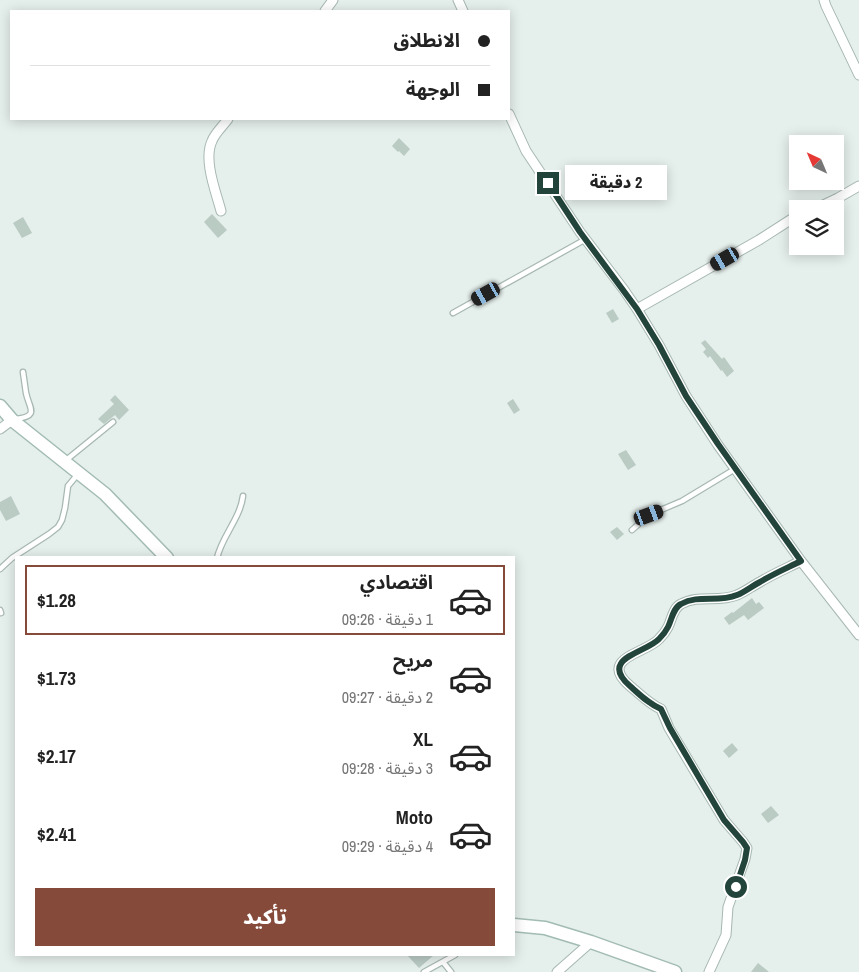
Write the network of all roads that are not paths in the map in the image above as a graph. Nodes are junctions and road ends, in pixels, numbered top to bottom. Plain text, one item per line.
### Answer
1 (824, 0) edge
2 (859, 75) edge
3 (510, 116) edge
4 (227, 120) edge
5 (859, 186) edge
6 (834, 200) edge
7 (221, 211) dead end
8 (789, 221) edge
9 (586, 239) junction
10 (637, 309) junction
11 (453, 313) dead end
12 (23, 372) dead end
13 (0, 406) edge
14 (12, 420) junction
15 (113, 422) dead end
16 (0, 429) edge
17 (64, 461) junction
18 (735, 469) junction
19 (78, 473) junction
20 (243, 496) dead end
21 (632, 530) dead end
22 (15, 556) edge
23 (15, 556) edge
24 (165, 556) edge
25 (218, 556) edge
26 (801, 561) junction
27 (0, 569) edge
28 (859, 635) edge
29 (515, 925) edge
30 (590, 942) junction
31 (453, 956) edge
32 (443, 962) junction
33 (424, 972) edge
34 (451, 972) edge
35 (557, 972) edge
36 (675, 972) edge
37 (709, 972) edge

1 - 2 street
3 - 9 street
4 - 7 street
5 - 6 street
8 - 10 street
9 - 10 street
9 - 11 lane
10 - 18 street
12 - 14 lane
13 - 14 street
14 - 16 street
14 - 17 street
15 - 17 lane
17 - 19 street
18 - 21 lane
18 - 26 street
19 - 22 lane
19 - 24 street
20 - 25 lane
23 - 27 lane
26 - 28 street
26 - 37 street
29 - 30 street
30 - 35 street
30 - 36 street
31 - 32 lane
32 - 33 lane
32 - 34 lane

